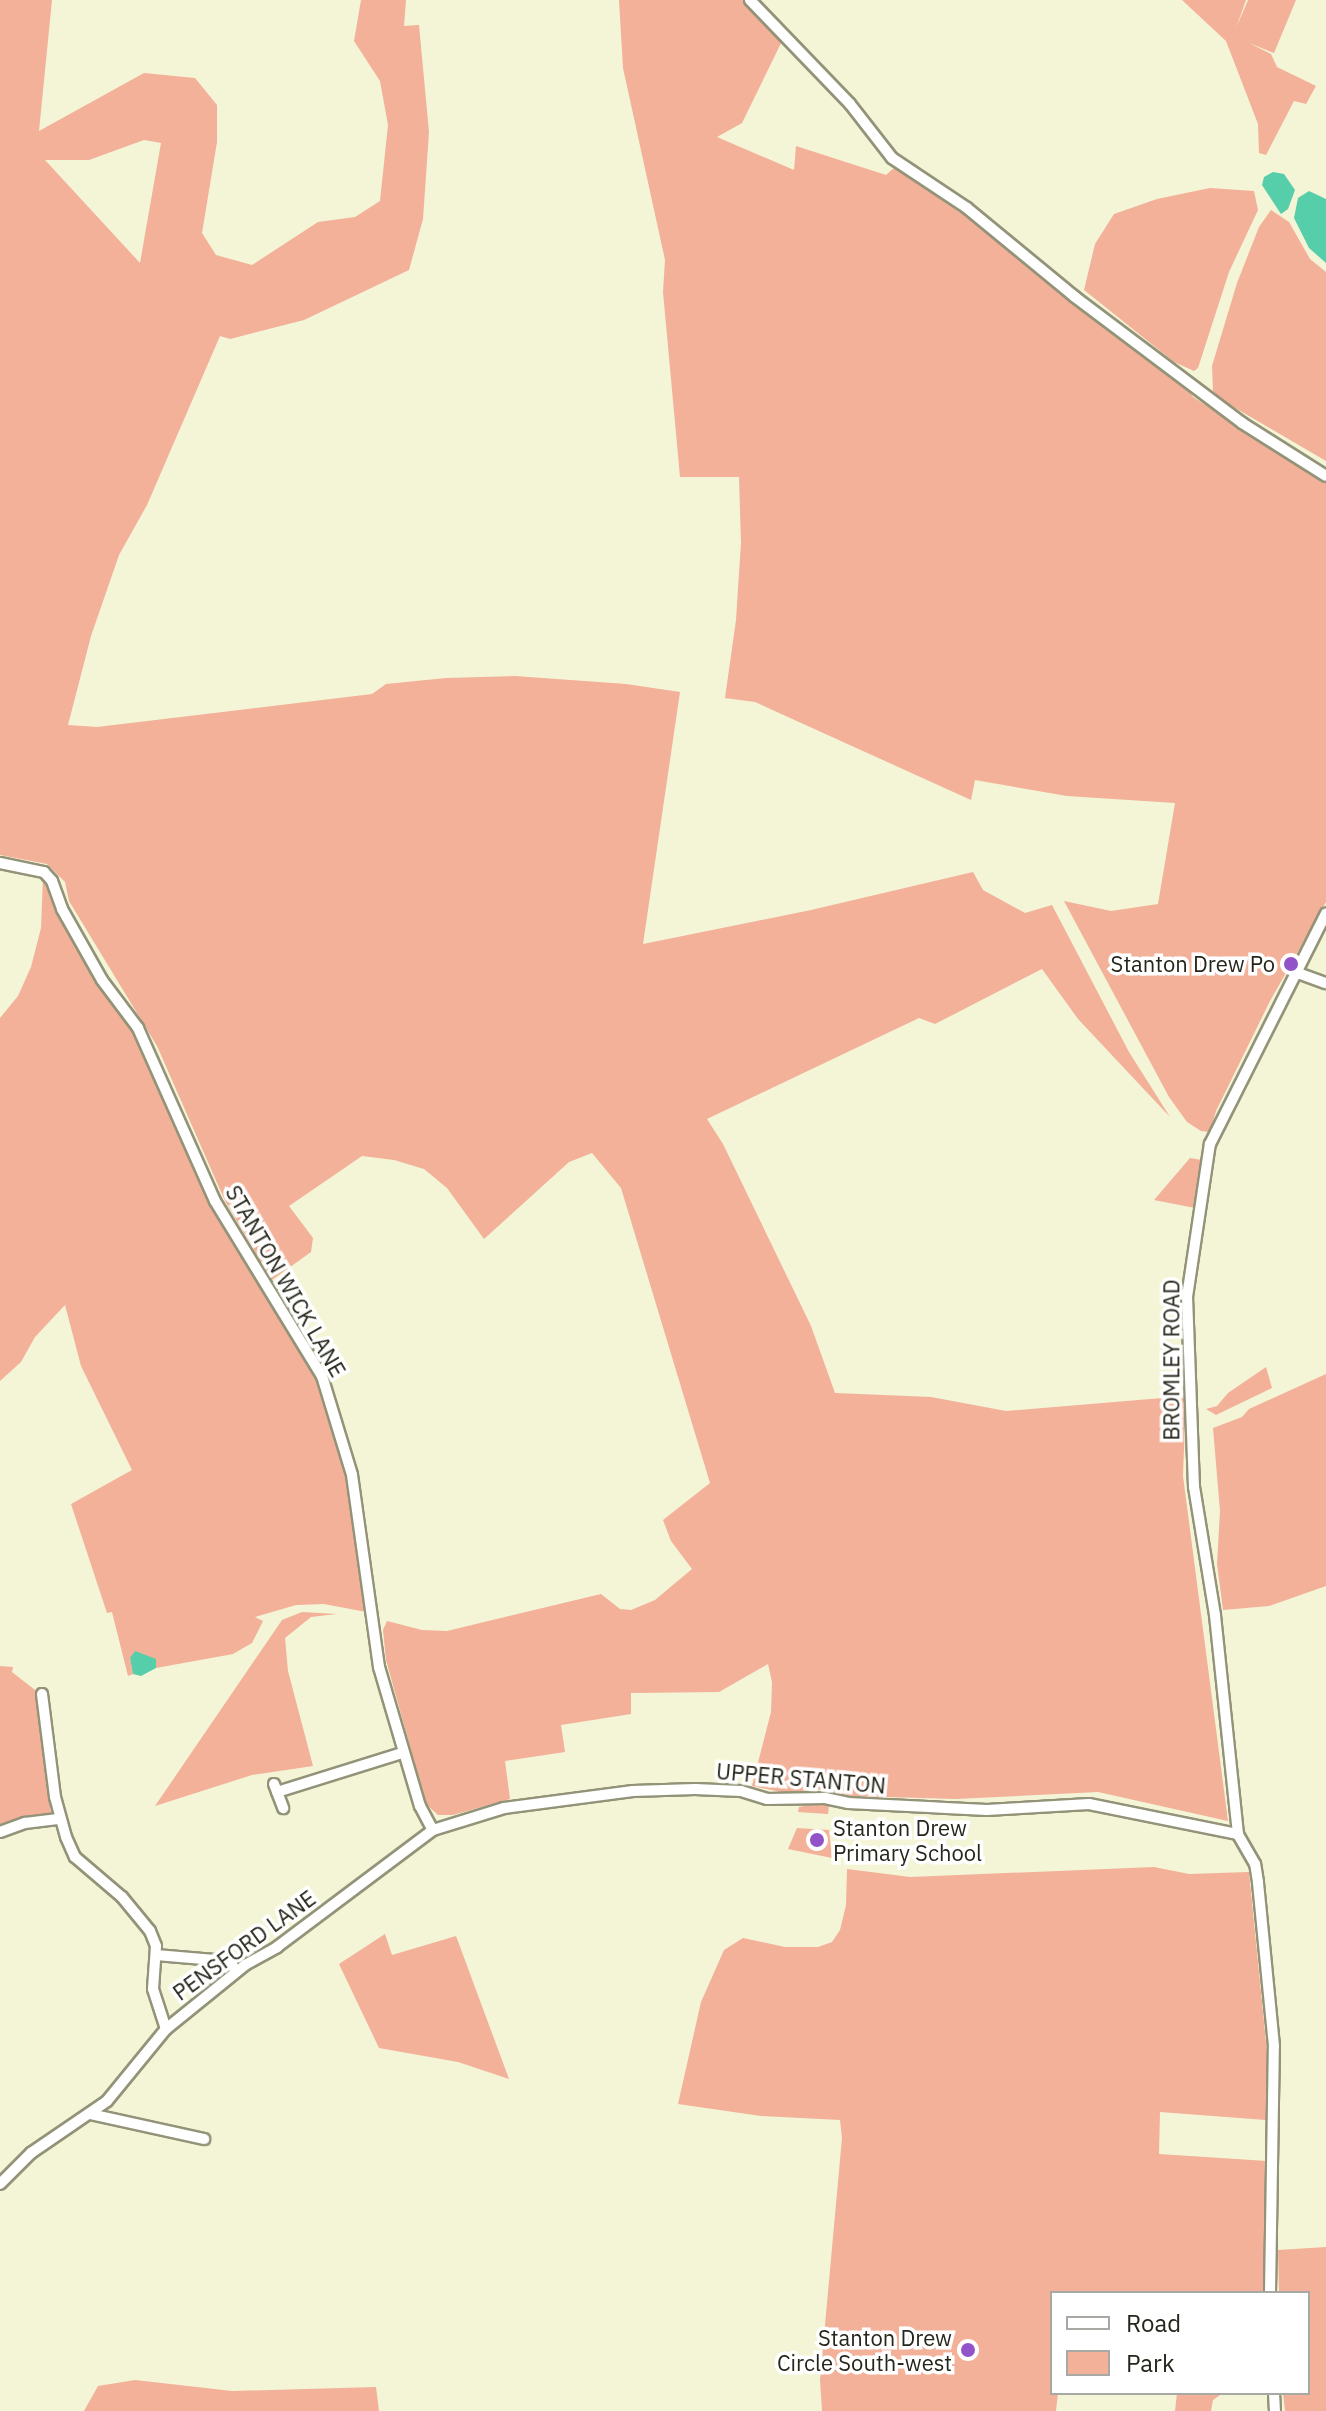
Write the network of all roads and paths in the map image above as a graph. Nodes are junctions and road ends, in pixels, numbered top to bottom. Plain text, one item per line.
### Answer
1 (750, 0) edge
2 (1326, 476) edge
3 (0, 863) edge
4 (1326, 913) edge
5 (1295, 972) junction
6 (1326, 983) edge
7 (42, 1694) dead end
8 (402, 1753) junction
9 (283, 1808) dead end
10 (60, 1819) junction
11 (433, 1830) junction
12 (0, 1832) edge
13 (1238, 1834) junction
14 (376, 1873) joint
15 (156, 1955) junction
16 (236, 1971) junction
17 (166, 2029) junction
18 (90, 2114) junction
19 (204, 2139) dead end
20 (0, 2184) edge
21 (1270, 2291) edge

1 - 2 street
3 - 8 street, STANTON WICK LANE
4 - 5 street, BROMLEY ROAD
5 - 6 street
5 - 13 street, BROMLEY ROAD
7 - 10 street
8 - 9 street
8 - 11 street, STANTON WICK LANE
10 - 12 street
10 - 15 street
11 - 13 street, UPPER STANTON
11 - 14 street, UPPER STANTON
13 - 21 street
14 - 16 street, PENSFORD LANE
15 - 16 street
15 - 17 street
16 - 17 street, PENSFORD LANE
17 - 18 street, PENSFORD LANE
18 - 19 street
18 - 20 street, PENSFORD LANE

